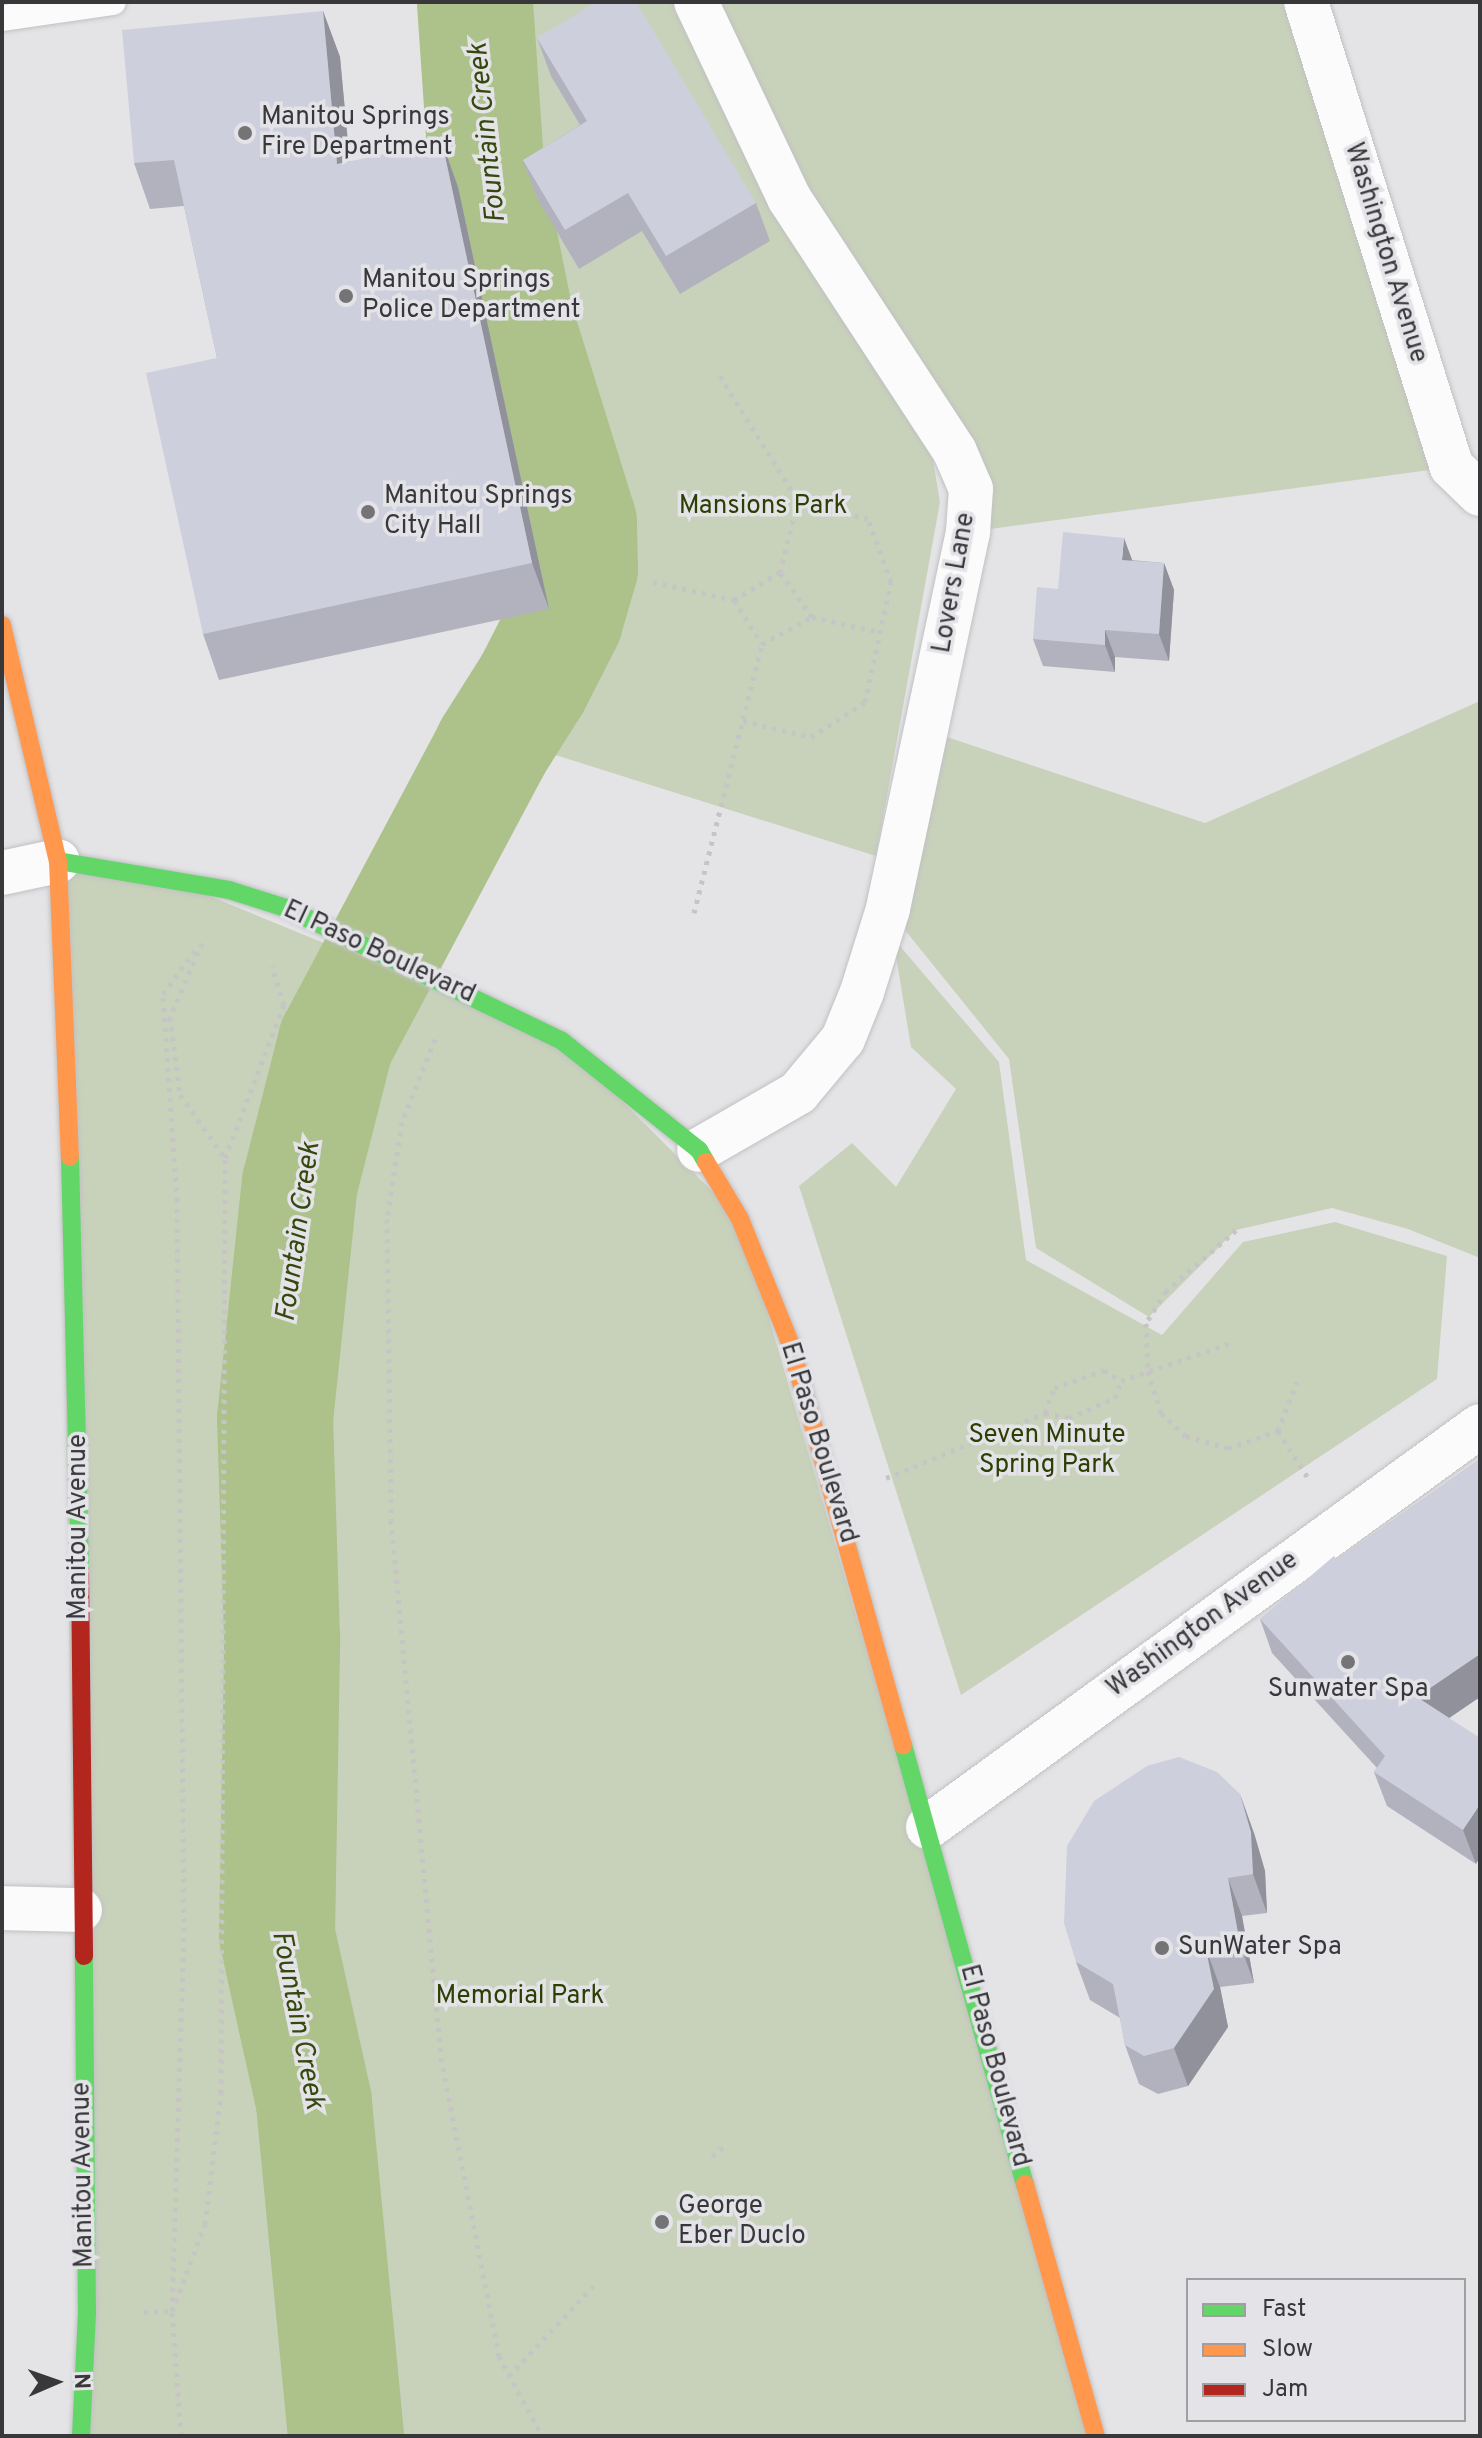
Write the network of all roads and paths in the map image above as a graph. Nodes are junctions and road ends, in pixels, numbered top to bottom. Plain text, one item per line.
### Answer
1 (113, 2) edge
2 (696, 2) edge
3 (1306, 2) edge
4 (2, 18) edge
5 (720, 376) dead end
6 (1480, 494) edge
7 (798, 501) junction
8 (780, 572) junction
9 (653, 582) dead end
10 (734, 600) junction
11 (812, 617) junction
12 (2, 625) edge
13 (880, 632) junction
14 (762, 644) junction
15 (743, 721) junction
16 (58, 861) junction
17 (2, 873) edge
18 (694, 913) dead end
19 (201, 943) junction
20 (214, 945) dead end
21 (269, 956) dead end
22 (437, 1036) dead end
23 (699, 1150) junction
24 (225, 1158) junction
25 (1236, 1230) dead end
26 (1233, 1342) dead end
27 (1148, 1371) junction
28 (1121, 1381) junction
29 (1297, 1381) dead end
30 (1045, 1413) junction
31 (1480, 1426) edge
32 (877, 1481) dead end
33 (928, 1827) junction
34 (2, 1908) edge
35 (80, 1910) junction
36 (726, 2145) dead end
37 (712, 2156) dead end
38 (597, 2282) dead end
39 (172, 2311) junction
40 (87, 2314) junction
41 (509, 2376) junction
42 (81, 2436) edge
43 (181, 2436) edge
44 (542, 2436) edge
45 (1096, 2436) edge

1 - 4 lane
2 - 23 street, Lovers Lane
3 - 6 street, Washington Avenue
5 - 7 path
7 - 8 path
7 - 13 path
8 - 10 path
8 - 11 path
9 - 10 path
10 - 14 path
11 - 13 path
11 - 14 path
12 - 16 street, Manitou Avenue
13 - 15 path
14 - 15 path
15 - 18 path
16 - 17 street
16 - 23 street, El Paso Boulevard
16 - 35 street, Manitou Avenue
19 - 20 path
19 - 24 path
19 - 39 path
21 - 24 path
22 - 41 path
23 - 33 street, El Paso Boulevard
24 - 39 path
25 - 27 path
26 - 27 path
27 - 28 path
27 - 29 path
28 - 30 path
28 - 30 path
30 - 32 path
31 - 33 street, Washington Avenue
33 - 45 street, El Paso Boulevard
34 - 35 street
35 - 40 street, Manitou Avenue
36 - 37 path
38 - 41 path
39 - 40 path
39 - 43 path
40 - 42 street, Manitou Avenue
41 - 44 path

